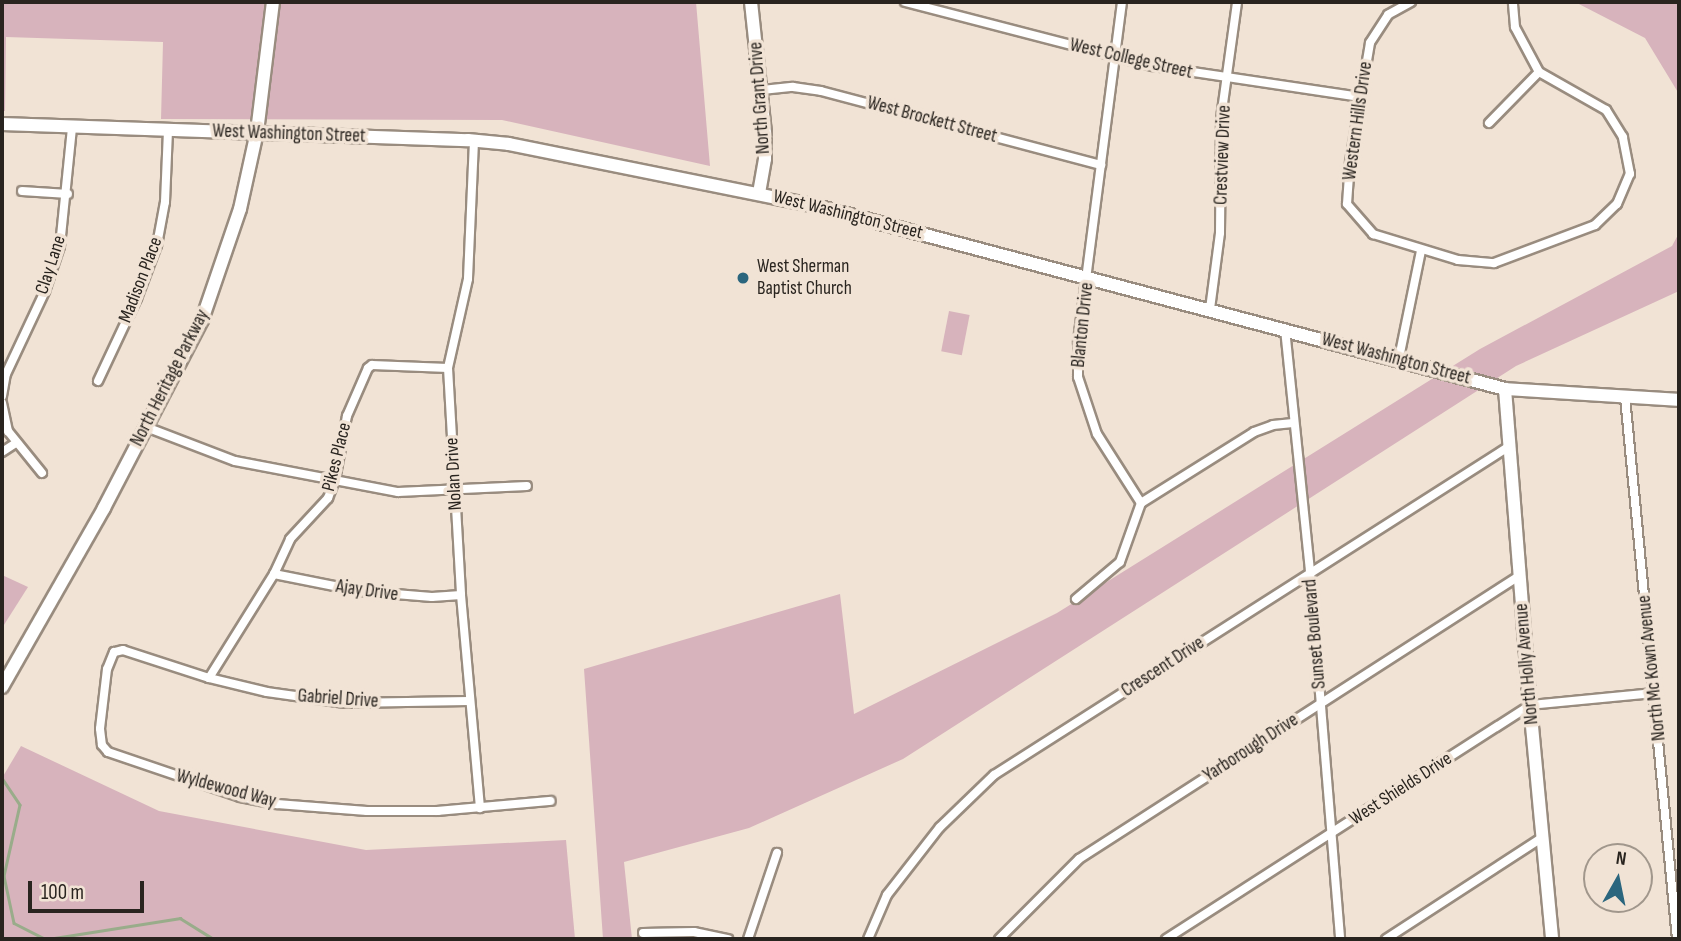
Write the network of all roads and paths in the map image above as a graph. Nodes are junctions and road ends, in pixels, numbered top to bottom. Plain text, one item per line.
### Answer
1 (273, 2) edge
2 (751, 2) edge
3 (905, 2) edge
4 (1122, 2) edge
5 (1237, 2) edge
6 (1411, 2) edge
7 (1513, 2) edge
8 (1114, 57) junction
9 (1539, 72) junction
10 (1227, 78) junction
11 (762, 90) junction
12 (1360, 97) junction
13 (1489, 123) dead end
14 (2, 124) edge
15 (72, 127) junction
16 (168, 131) junction
17 (257, 132) junction
18 (474, 141) junction
19 (1101, 165) junction
20 (22, 191) dead end
21 (759, 193) junction
22 (68, 194) junction
23 (1421, 251) junction
24 (1088, 276) junction
25 (1210, 309) junction
26 (1285, 330) junction
27 (1399, 358) junction
28 (448, 368) junction
29 (98, 382) dead end
30 (1506, 389) junction
31 (2, 396) edge
32 (1625, 397) junction
33 (1679, 400) edge
34 (2, 403) edge
35 (1293, 423) junction
36 (146, 427) junction
37 (16, 443) junction
38 (1508, 447) junction
39 (2, 452) edge
40 (42, 473) dead end
41 (335, 480) junction
42 (527, 486) dead end
43 (456, 489) junction
44 (1141, 503) junction
45 (1310, 572) junction
46 (274, 574) junction
47 (1519, 576) junction
48 (461, 595) junction
49 (1076, 599) dead end
50 (209, 678) junction
51 (2, 686) edge
52 (1655, 693) junction
53 (470, 701) junction
54 (1321, 702) junction
55 (1530, 705) junction
56 (551, 801) dead end
57 (480, 808) junction
58 (1330, 834) junction
59 (1543, 837) junction
60 (777, 853) dead end
61 (643, 933) dead end
62 (728, 939) edge
63 (748, 939) edge
64 (868, 939) edge
65 (999, 939) edge
66 (1166, 939) edge
67 (1340, 939) edge
68 (1386, 939) edge
69 (1552, 939) edge
70 (1676, 939) edge

1 - 17 street, North Heritage Parkway
2 - 11 street, North Grant Drive
3 - 8 street, West College Street
4 - 8 street, Blanton Drive
5 - 10 street, Crestview Drive
6 - 12 street, Western Hills Drive
7 - 9 street
8 - 10 street, West College Street
8 - 19 street, Blanton Drive
9 - 13 street
9 - 23 street, Western Hills Drive
10 - 12 street, West College Street
10 - 25 street, Crestview Drive
11 - 19 street, West Brockett Street
11 - 21 street, North Grant Drive
12 - 23 street, Western Hills Drive
14 - 15 street, West Washington Street
15 - 16 street, West Washington Street
15 - 22 street, Clay Lane
16 - 17 street, West Washington Street
16 - 29 street, Madison Place
17 - 18 street, West Washington Street
17 - 36 street, North Heritage Parkway
18 - 21 street, West Washington Street
18 - 28 street, Nolan Drive
19 - 24 street, Blanton Drive
20 - 22 street
21 - 24 street, West Washington Street
22 - 31 street, Clay Lane
23 - 27 street
24 - 25 street, West Washington Street
24 - 44 street, Blanton Drive
25 - 26 street, West Washington Street
26 - 27 street, West Washington Street
26 - 35 street, Sunset Boulevard
27 - 30 street, West Washington Street
28 - 41 street, Pikes Place
28 - 43 street, Nolan Drive
30 - 32 street, West Washington Street
30 - 38 street, North Holly Avenue
32 - 33 street, West Washington Street
32 - 52 street, North Mc Kown Avenue
34 - 37 street
35 - 44 street
35 - 45 street, Sunset Boulevard
36 - 41 street
36 - 51 street, North Heritage Parkway
37 - 39 street
37 - 40 street
38 - 45 street, Crescent Drive
38 - 47 street, North Holly Avenue
41 - 43 street
41 - 46 street, Pikes Place
42 - 43 street
43 - 48 street, Nolan Drive
44 - 49 street
45 - 54 street, Sunset Boulevard
45 - 64 street, Crescent Drive
46 - 48 street, Ajay Drive
46 - 50 street, Pikes Place
47 - 54 street, Yarborough Drive
47 - 55 street, North Holly Avenue
48 - 53 street, Nolan Drive
50 - 53 street, Gabriel Drive
50 - 57 street, Wyldewood Way
52 - 55 street, West Shields Drive
52 - 70 street, North Mc Kown Avenue
53 - 57 street, Nolan Drive
54 - 58 street, Sunset Boulevard
54 - 65 street, Yarborough Drive
55 - 58 street, West Shields Drive
55 - 59 street, North Holly Avenue
56 - 57 street, Wyldewood Way
58 - 66 street, West Shields Drive
58 - 67 street, Sunset Boulevard
59 - 68 street
59 - 69 street, North Holly Avenue
60 - 63 street
61 - 62 street

